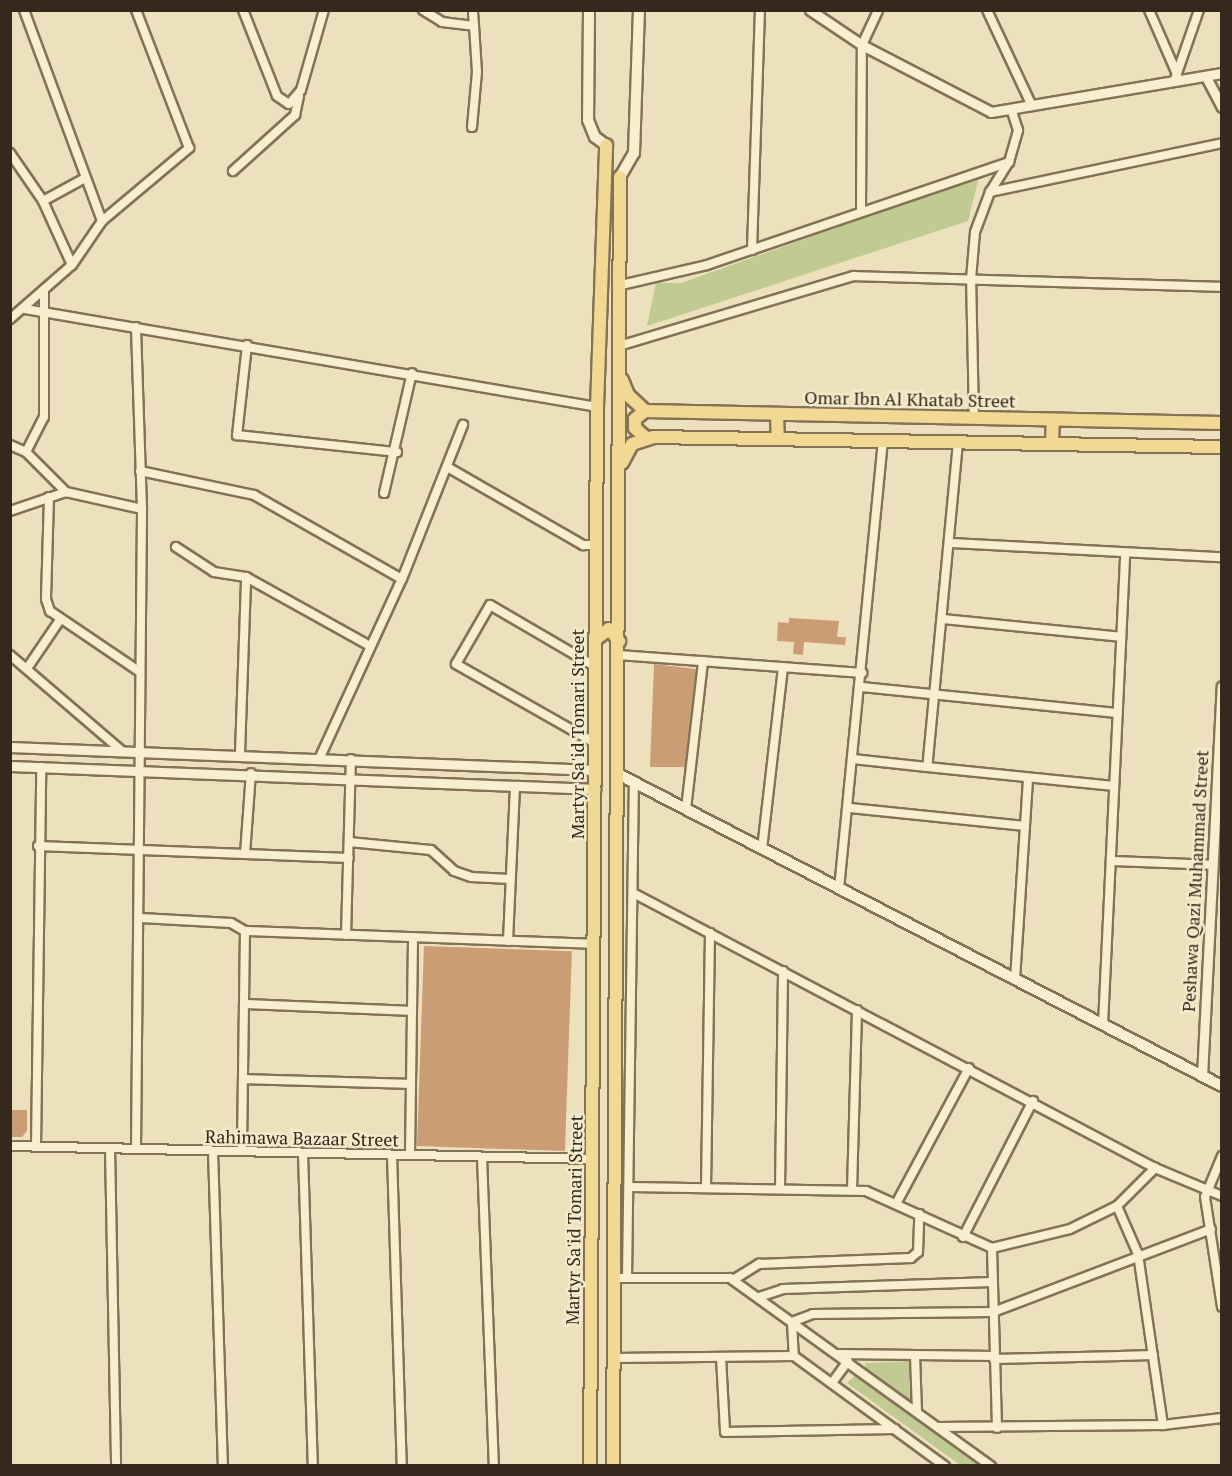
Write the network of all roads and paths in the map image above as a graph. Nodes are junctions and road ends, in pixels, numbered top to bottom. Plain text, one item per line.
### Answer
1 (24, 10) edge
2 (136, 10) edge
3 (243, 10) edge
4 (324, 10) edge
5 (423, 10) edge
6 (473, 10) edge
7 (589, 10) edge
8 (639, 10) edge
9 (760, 10) edge
10 (810, 10) edge
11 (878, 10) edge
12 (987, 10) edge
13 (1149, 10) edge
14 (1199, 10) edge
15 (474, 26) junction
16 (862, 45) junction
17 (1221, 74) edge
18 (1206, 77) junction
19 (1175, 78) junction
20 (299, 96) junction
21 (1032, 106) junction
22 (1221, 107) edge
23 (1012, 112) junction
24 (472, 127) dead end
25 (1221, 143) edge
26 (606, 145) joint
27 (10, 153) edge
28 (1008, 162) junction
29 (233, 171) dead end
30 (620, 177) joint
31 (85, 178) junction
32 (990, 192) junction
33 (44, 201) junction
34 (861, 212) junction
35 (102, 221) junction
36 (752, 249) junction
37 (72, 265) junction
38 (971, 279) junction
39 (621, 285) junction
40 (1221, 287) edge
41 (44, 290) junction
42 (25, 309) junction
43 (44, 312) junction
44 (10, 319) edge
45 (136, 327) junction
46 (247, 345) junction
47 (622, 345) junction
48 (412, 373) junction
49 (619, 373) junction
50 (597, 407) junction
51 (645, 411) junction
52 (777, 415) junction
53 (974, 418) junction
54 (1053, 420) junction
55 (1221, 423) edge
56 (463, 425) dead end
57 (646, 438) junction
58 (778, 439) junction
59 (883, 441) junction
60 (958, 442) junction
61 (1052, 444) junction
62 (10, 445) edge
63 (1191, 446) junction
64 (1221, 447) edge
65 (26, 452) junction
66 (397, 452) junction
67 (1221, 455) edge
68 (449, 468) junction
69 (620, 470) junction
70 (140, 471) junction
71 (66, 492) junction
72 (384, 493) dead end
73 (49, 497) junction
74 (142, 508) junction
75 (10, 511) edge
76 (951, 543) junction
77 (596, 545) junction
78 (176, 547) dead end
79 (1125, 554) junction
80 (1221, 557) edge
81 (246, 576) junction
82 (402, 579) junction
83 (596, 607) junction
84 (619, 607) junction
85 (942, 619) junction
86 (60, 620) junction
87 (1121, 637) junction
88 (596, 639) junction
89 (619, 641) junction
90 (370, 646) junction
91 (10, 655) edge
92 (619, 655) junction
93 (703, 661) junction
94 (28, 667) junction
95 (596, 667) junction
96 (783, 667) junction
97 (137, 670) junction
98 (862, 673) junction
99 (861, 687) junction
100 (1221, 687) edge
101 (934, 694) junction
102 (1118, 713) junction
103 (595, 743) junction
104 (10, 747) edge
105 (139, 750) junction
106 (123, 752) junction
107 (240, 753) junction
108 (1220, 753) edge
109 (320, 757) junction
110 (351, 759) junction
111 (854, 759) junction
112 (10, 766) edge
113 (41, 767) junction
114 (927, 767) junction
115 (139, 770) junction
116 (577, 770) junction
117 (595, 770) junction
118 (250, 773) junction
119 (618, 774) junction
120 (351, 778) junction
121 (1028, 778) junction
122 (634, 782) junction
123 (515, 786) junction
124 (1114, 786) junction
125 (578, 789) junction
126 (596, 789) junction
127 (850, 808) junction
128 (686, 809) junction
129 (1025, 826) junction
130 (349, 842) junction
131 (38, 846) junction
132 (762, 849) junction
133 (138, 850) junction
134 (245, 854) junction
135 (349, 858) junction
136 (1111, 861) junction
137 (1212, 865) junction
138 (510, 879) junction
139 (839, 889) junction
140 (635, 894) junction
141 (141, 918) junction
142 (245, 931) junction
143 (710, 933) junction
144 (346, 935) junction
145 (413, 937) junction
146 (508, 941) junction
147 (594, 944) junction
148 (783, 971) junction
149 (1015, 980) junction
150 (244, 1004) junction
151 (857, 1010) junction
152 (411, 1011) junction
153 (1103, 1025) junction
154 (969, 1068) junction
155 (1202, 1076) junction
156 (244, 1078) junction
157 (410, 1084) junction
158 (1221, 1086) edge
159 (1033, 1101) junction
160 (10, 1146) edge
161 (36, 1147) junction
162 (110, 1148) junction
163 (136, 1149) junction
164 (213, 1151) junction
165 (242, 1151) junction
166 (303, 1153) junction
167 (392, 1155) junction
168 (410, 1155) junction
169 (482, 1156) junction
170 (1221, 1156) edge
171 (593, 1159) junction
172 (1155, 1168) junction
173 (631, 1187) junction
174 (706, 1188) junction
175 (1206, 1188) junction
176 (780, 1189) junction
177 (852, 1190) junction
178 (1221, 1196) edge
179 (897, 1202) junction
180 (1117, 1206) junction
181 (919, 1214) junction
182 (1210, 1229) junction
183 (963, 1237) junction
184 (992, 1248) junction
185 (1138, 1254) junction
186 (1219, 1273) edge
187 (614, 1278) junction
188 (627, 1278) junction
189 (733, 1280) junction
190 (992, 1282) junction
191 (759, 1297) junction
192 (1221, 1307) edge
193 (993, 1312) junction
194 (792, 1322) junction
195 (839, 1354) junction
196 (915, 1355) junction
197 (1153, 1355) junction
198 (721, 1356) junction
199 (794, 1356) junction
200 (994, 1357) junction
201 (614, 1358) junction
202 (848, 1361) junction
203 (832, 1383) junction
204 (916, 1411) junction
205 (1221, 1418) edge
206 (1163, 1425) junction
207 (938, 1427) junction
208 (997, 1428) junction
209 (895, 1429) junction
210 (116, 1466) edge
211 (222, 1466) edge
212 (313, 1466) edge
213 (402, 1466) edge
214 (495, 1466) edge
215 (590, 1466) edge
216 (613, 1466) edge
217 (945, 1466) edge
218 (991, 1466) edge

1 - 31 street
2 - 35 street
3 - 20 street
4 - 20 street
5 - 15 street
6 - 15 street
7 - 26 main road, Martyr Sa'id Tomari Street
8 - 30 main road
9 - 36 street
10 - 16 street
11 - 16 street
12 - 21 street
13 - 19 street
14 - 19 street
15 - 24 street
16 - 23 street
16 - 34 street
17 - 18 street
18 - 19 street
18 - 22 street
19 - 21 street
20 - 29 street
21 - 23 street
23 - 28 street
25 - 32 street
26 - 50 main road, Martyr Sa'id Tomari Street
27 - 33 street
28 - 32 street
28 - 34 street
30 - 39 main road
31 - 33 street
31 - 35 street
32 - 38 street
33 - 37 street
34 - 36 street
35 - 37 street
36 - 39 street
37 - 41 street
38 - 40 street
38 - 47 street
38 - 53 street
39 - 47 main road
41 - 42 street
41 - 43 street
42 - 43 street
42 - 44 street
43 - 45 street
43 - 65 street
45 - 46 street
45 - 70 street
46 - 48 street
46 - 66 street
47 - 49 main road
48 - 50 street
48 - 66 street
49 - 51 main road
49 - 69 main road
50 - 77 main road, Martyr Sa'id Tomari Street
51 - 52 main road, Omar Ibn Al Khatab Street
51 - 57 main road
52 - 53 main road, Omar Ibn Al Khatab Street
52 - 58 main road
53 - 54 main road, Omar Ibn Al Khatab Street
54 - 55 main road, Omar Ibn Al Khatab Street
54 - 61 main road
56 - 68 street
57 - 58 main road
57 - 69 main road
58 - 59 main road
59 - 60 main road
59 - 98 street
60 - 61 main road
60 - 76 street
61 - 63 main road
62 - 65 street
63 - 64 main road
63 - 67 street
65 - 71 street
66 - 72 street
68 - 77 street
68 - 82 street
69 - 84 main road
70 - 74 street
70 - 82 street
71 - 73 street
71 - 74 street
73 - 75 street
73 - 86 street
74 - 97 street
76 - 79 street
76 - 85 street
77 - 83 main road, Martyr Sa'id Tomari Street
78 - 81 street
79 - 80 street
79 - 87 street
81 - 90 street
81 - 107 street
82 - 90 street
83 - 84 main road
83 - 88 main road, Martyr Sa'id Tomari Street
84 - 89 main road
85 - 87 street
85 - 101 street
86 - 94 street
86 - 97 street
87 - 102 street
88 - 89 main road
88 - 95 main road, Martyr Sa'id Tomari Street
89 - 92 main road
90 - 109 street
91 - 94 street
92 - 93 street
92 - 119 main road
93 - 96 street
93 - 128 street
94 - 106 street
95 - 103 main road, Martyr Sa'id Tomari Street
95 - 103 street
96 - 98 street
96 - 132 street
97 - 105 street
98 - 99 street
99 - 101 street
99 - 111 street
100 - 108 street, Peshawa Qazi Muhammad Street
101 - 102 street
101 - 114 street
102 - 124 street
103 - 117 main road, Martyr Sa'id Tomari Street
104 - 106 street
105 - 106 street
105 - 107 street
105 - 115 street
107 - 109 street
108 - 137 street, Peshawa Qazi Muhammad Street
109 - 110 street
110 - 116 street
110 - 120 street
111 - 114 street
111 - 127 street
112 - 113 street
113 - 115 street
113 - 131 street
114 - 121 street
115 - 118 street
115 - 133 street
116 - 117 street
116 - 125 street
117 - 126 main road, Martyr Sa'id Tomari Street
118 - 120 street
118 - 134 street
119 - 122 main road
119 - 187 main road
120 - 123 street
120 - 130 street
121 - 124 street
121 - 129 street
122 - 128 main road
122 - 140 street
123 - 125 street
123 - 138 street
124 - 136 street
125 - 126 street
126 - 147 main road, Martyr Sa'id Tomari Street
127 - 129 street
127 - 139 street
128 - 132 main road
129 - 149 street
130 - 135 street
130 - 138 street
131 - 133 street
131 - 161 street
132 - 139 main road
133 - 134 street
133 - 141 street
134 - 135 street
135 - 144 street
136 - 137 street
136 - 153 street
137 - 155 street, Peshawa Qazi Muhammad Street
138 - 146 street
139 - 149 main road
140 - 143 street
140 - 173 street
141 - 142 street
141 - 163 street
142 - 144 street
142 - 150 street
143 - 148 street
143 - 174 street
144 - 145 street
145 - 146 street
145 - 152 street
146 - 147 street
147 - 171 main road, Martyr Sa'id Tomari Street
148 - 151 street
148 - 176 street
149 - 153 main road
150 - 152 street
150 - 156 street
151 - 154 street
151 - 177 street
152 - 157 street
153 - 155 main road
154 - 159 street
154 - 179 street
155 - 158 main road
156 - 157 street
156 - 165 street
157 - 168 street
159 - 172 street
159 - 183 street
160 - 161 street, Rahimawa Bazaar Street
161 - 162 street, Rahimawa Bazaar Street
162 - 163 street, Rahimawa Bazaar Street
162 - 210 street
163 - 164 street, Rahimawa Bazaar Street
164 - 165 street, Rahimawa Bazaar Street
164 - 211 street
165 - 166 street, Rahimawa Bazaar Street
166 - 167 street, Rahimawa Bazaar Street
166 - 212 street
167 - 168 street, Rahimawa Bazaar Street
167 - 213 street
168 - 169 street, Rahimawa Bazaar Street
169 - 171 street, Rahimawa Bazaar Street
169 - 214 street
170 - 175 street
171 - 215 main road, Martyr Sa'id Tomari Street
172 - 175 street
172 - 180 street
173 - 174 street
173 - 188 street
174 - 176 street
175 - 178 street
175 - 182 street
176 - 177 street
177 - 179 street
179 - 181 street
180 - 184 street
180 - 185 street
181 - 183 street
181 - 189 street
182 - 185 street
182 - 186 street
183 - 184 street
184 - 190 street
185 - 193 street
185 - 197 street
186 - 192 street
187 - 188 street
187 - 201 main road
188 - 189 street
189 - 191 street
190 - 191 street
190 - 193 street
191 - 194 street
193 - 194 street
193 - 200 street
194 - 195 street
194 - 199 street
195 - 196 street
195 - 202 street
196 - 200 street
196 - 204 street
197 - 200 street
197 - 206 street
198 - 199 street
198 - 201 street
198 - 209 street
199 - 203 street
200 - 208 street
201 - 216 main road
202 - 203 street
202 - 204 street
203 - 209 street
204 - 207 street
205 - 206 street
206 - 208 street
207 - 208 street
207 - 218 street
209 - 217 street

